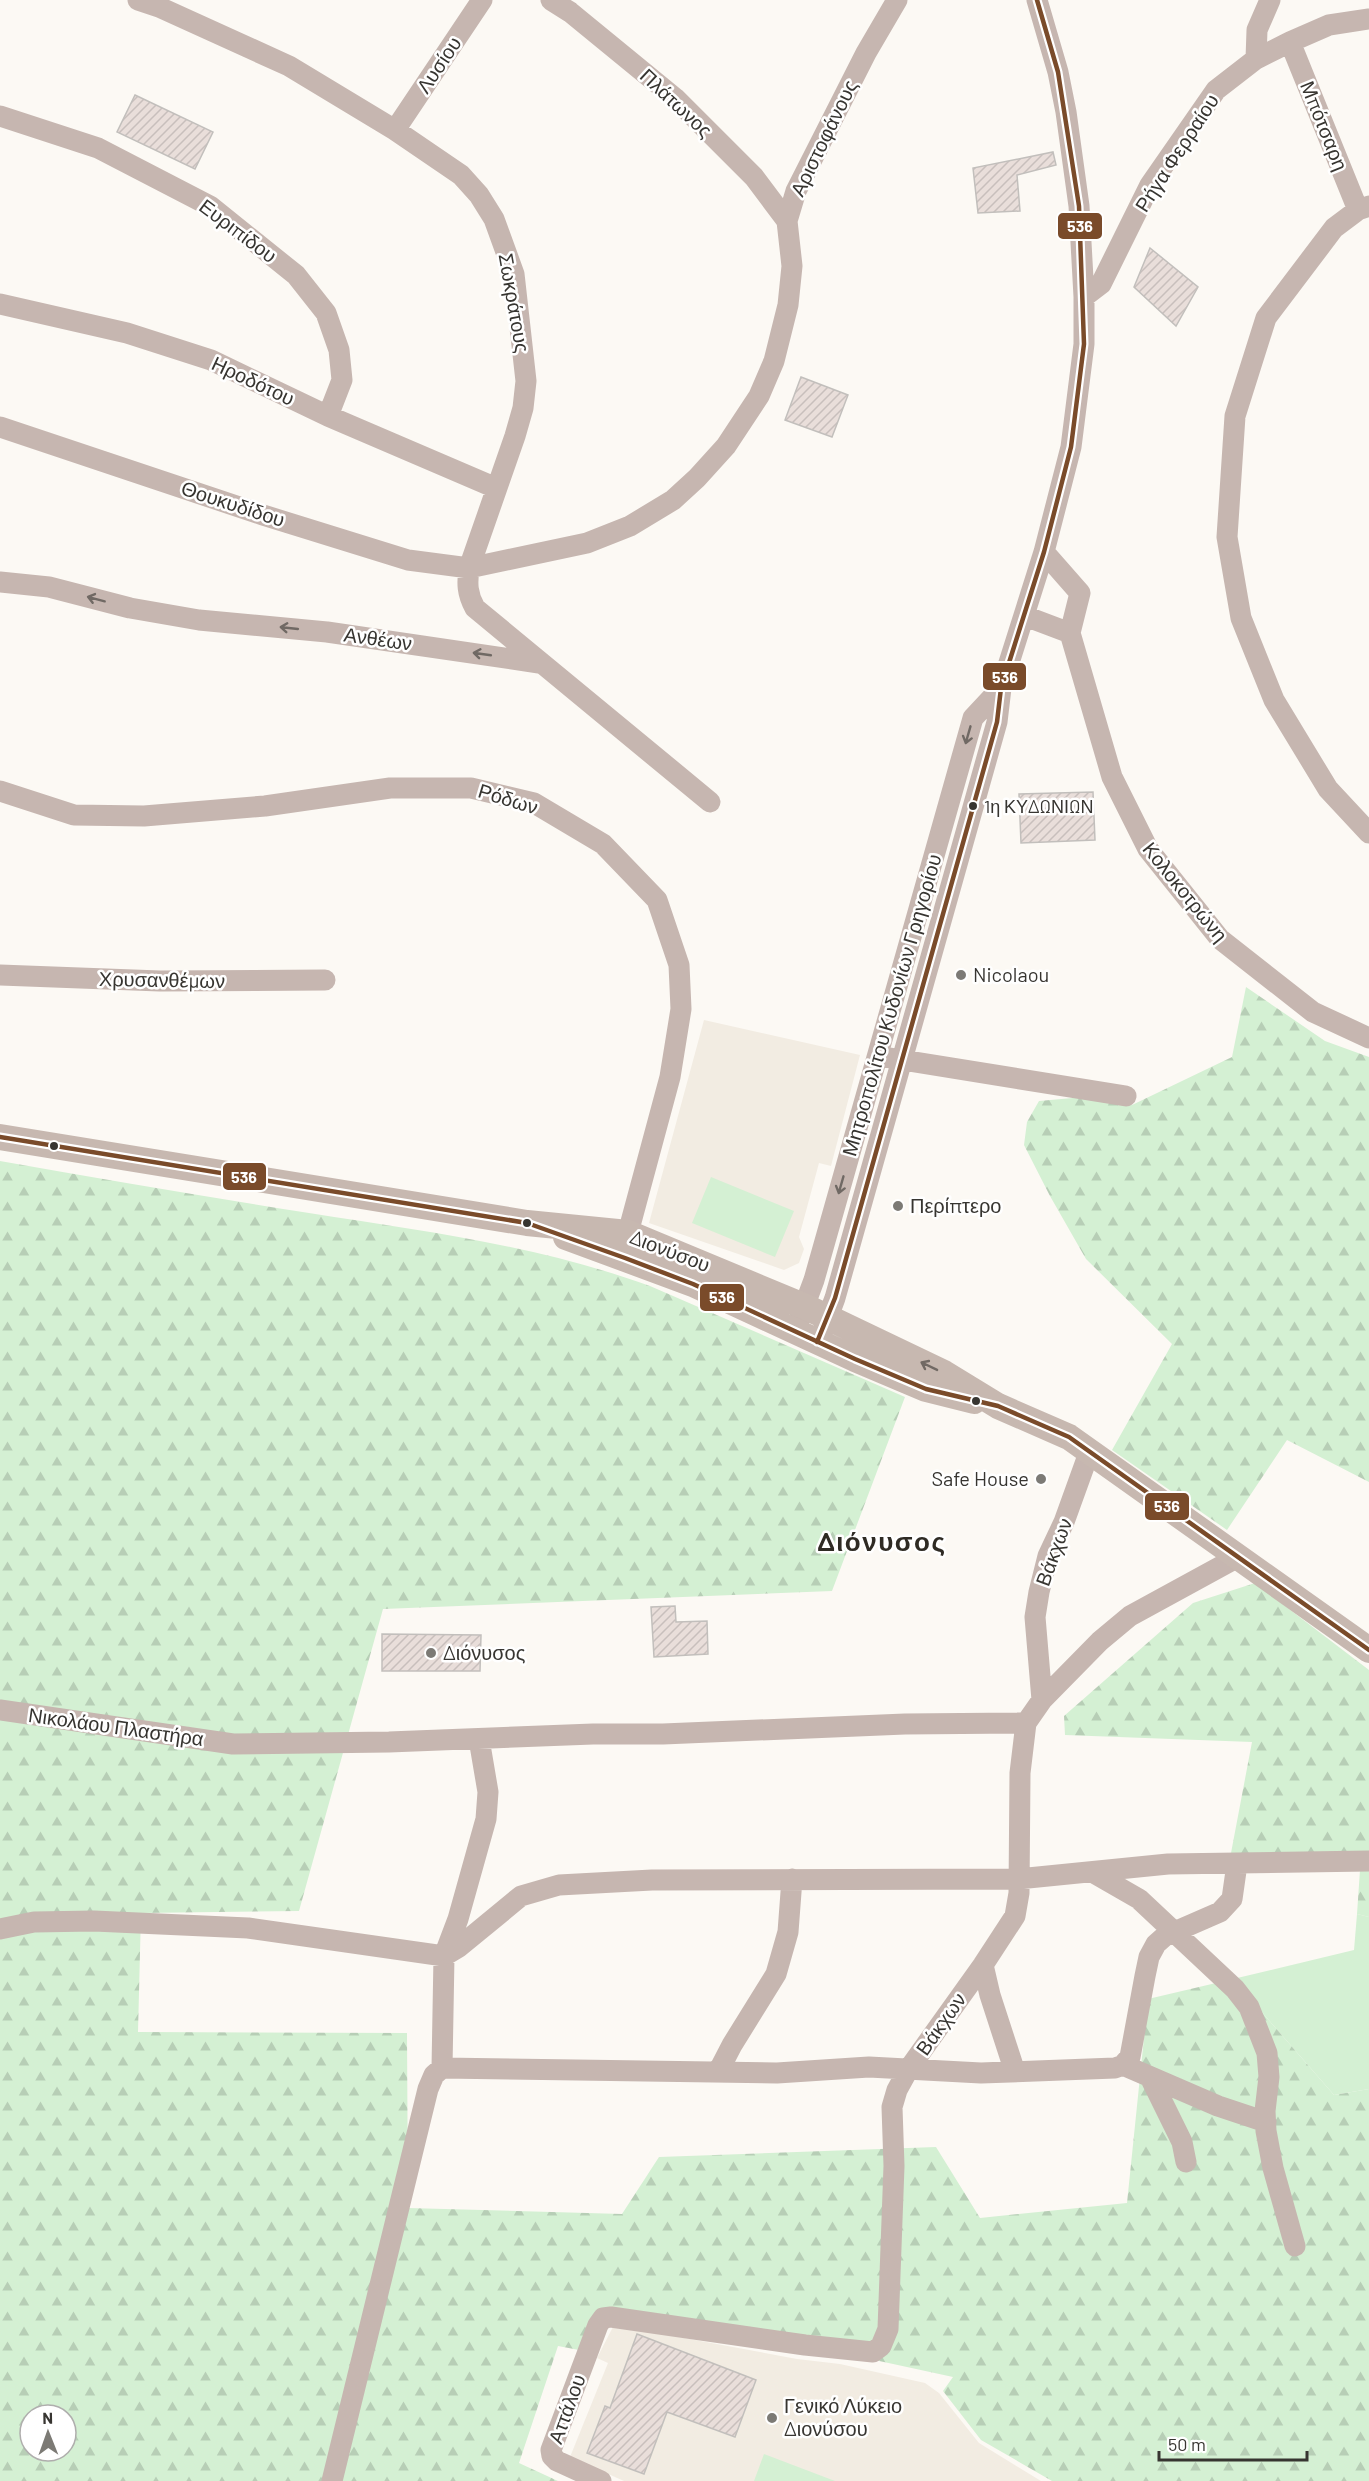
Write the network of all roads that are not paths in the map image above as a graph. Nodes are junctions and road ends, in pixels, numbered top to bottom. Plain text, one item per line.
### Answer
1 (138, 0) edge
2 (482, 0) edge
3 (551, 0) edge
4 (897, 0) edge
5 (1037, 0) edge
6 (1270, 0) edge
7 (1369, 19) edge
8 (1290, 42) junction
9 (1256, 59) junction
10 (0, 116) edge
11 (395, 130) junction
12 (1364, 208) edge
13 (787, 220) junction
14 (1084, 297) junction
15 (0, 304) edge
16 (328, 416) junction
17 (0, 428) edge
18 (496, 488) junction
19 (1044, 552) junction
20 (469, 568) junction
21 (0, 582) edge
22 (1025, 616) junction
23 (1070, 633) junction
24 (540, 663) junction
25 (1001, 688) junction
26 (0, 791) edge
27 (710, 802) dead end
28 (1369, 833) edge
29 (0, 975) edge
30 (325, 980) dead end
31 (1369, 1038) edge
32 (878, 1055) junction
33 (902, 1061) junction
34 (1126, 1096) dead end
35 (0, 1137) edge
36 (627, 1245) junction
37 (806, 1306) junction
38 (829, 1317) junction
39 (806, 1336) junction
40 (998, 1406) junction
41 (1090, 1450) junction
42 (1238, 1557) junction
43 (1369, 1650) edge
44 (1042, 1700) junction
45 (0, 1710) edge
46 (1026, 1723) junction
47 (479, 1739) junction
48 (1369, 1861) edge
49 (1237, 1864) junction
50 (1092, 1872) junction
51 (1018, 1878) junction
52 (792, 1880) junction
53 (0, 1929) edge
54 (1176, 1932) junction
55 (444, 1956) junction
56 (983, 1965) junction
57 (1124, 2065) junction
58 (442, 2068) junction
59 (908, 2070) junction
60 (718, 2072) junction
61 (1015, 2072) junction
62 (1150, 2077) junction
63 (1266, 2122) junction
64 (1186, 2162) dead end
65 (1295, 2246) dead end
66 (611, 2317) joint
67 (332, 2481) edge
68 (601, 2481) edge

1 - 11 street, Σωκράτους
2 - 11 street, Λυσίου
3 - 13 street, Πλάτωνος
4 - 13 street, Αριστοφάνους
5 - 14 street, Μητροπολίτου Κυδονίων Γρηγορίου
6 - 9 street
7 - 8 street, Ρήγα Φερραίου
8 - 9 street, Ρήγα Φερραίου
8 - 12 street, Μπότσαρη
9 - 14 street, Ρήγα Φερραίου
10 - 16 street, Ευριπίδου
11 - 18 street, Σωκράτους
12 - 28 street
13 - 20 street, Αριστοφάνους
14 - 19 street, Μητροπολίτου Κυδονίων Γρηγορίου
15 - 16 street, Ηροδότου
16 - 18 street, Ηροδότου
17 - 20 street, Θουκυδίδου
18 - 20 street, Σωκράτους
19 - 22 street, Μητροπολίτου Κυδονίων Γρηγορίου
19 - 23 street
20 - 24 street, Σωκράτους
24 -> 21 street, Ανθέων
22 - 23 street
22 - 25 street, Μητροπολίτου Κυδονίων Γρηγορίου
23 - 31 street, Κολοκοτρώνη
24 - 27 street
25 -> 32 street, Μητροπολίτου Κυδονίων Γρηγορίου
25 - 33 street, Μητροπολίτου Κυδονίων Γρηγορίου
26 - 36 street, Ρόδων
29 - 30 street, Χρυσανθέμων
32 - 33 street
32 -> 37 street, Μητροπολίτου Κυδονίων Γρηγορίου
33 - 34 street
33 - 38 street, Μητροπολίτου Κυδονίων Γρηγορίου
35 - 36 main road, Διονύσου
36 - 37 main road, Διονύσου
36 - 39 main road, Διονύσου
37 - 38 main road, Διονύσου
37 - 39 street, Μητροπολίτου Κυδονίων Γρηγορίου
38 - 39 street, Μητροπολίτου Κυδονίων Γρηγορίου
40 -> 38 main road, Διονύσου
39 - 40 main road, Διονύσου
40 - 41 main road, Διονύσου
41 - 42 main road, Διονύσου
41 - 44 street, Βάκχων
42 - 43 main road, Διονύσου
42 - 44 street
44 - 46 street, Βάκχων
45 - 47 street, Νικολάου Πλαστήρα
46 - 47 street, Νικολάου Πλαστήρα
46 - 51 street, Βάκχων
47 - 55 street
48 - 49 street
49 - 50 street
49 - 54 street
50 - 51 street
50 - 54 street
51 - 52 street
51 - 56 street, Βάκχων
52 - 55 street
52 - 60 street
53 - 55 street
54 - 57 street
54 - 63 street
55 - 58 street
56 - 59 street, Βάκχων
56 - 61 street
57 - 61 street
57 - 62 street
58 - 60 street
58 - 67 street
59 - 60 street
59 - 61 street
59 - 66 street, Βάκχων
62 - 63 street
62 - 64 street
63 - 65 street
66 - 68 street, Αττάλου

